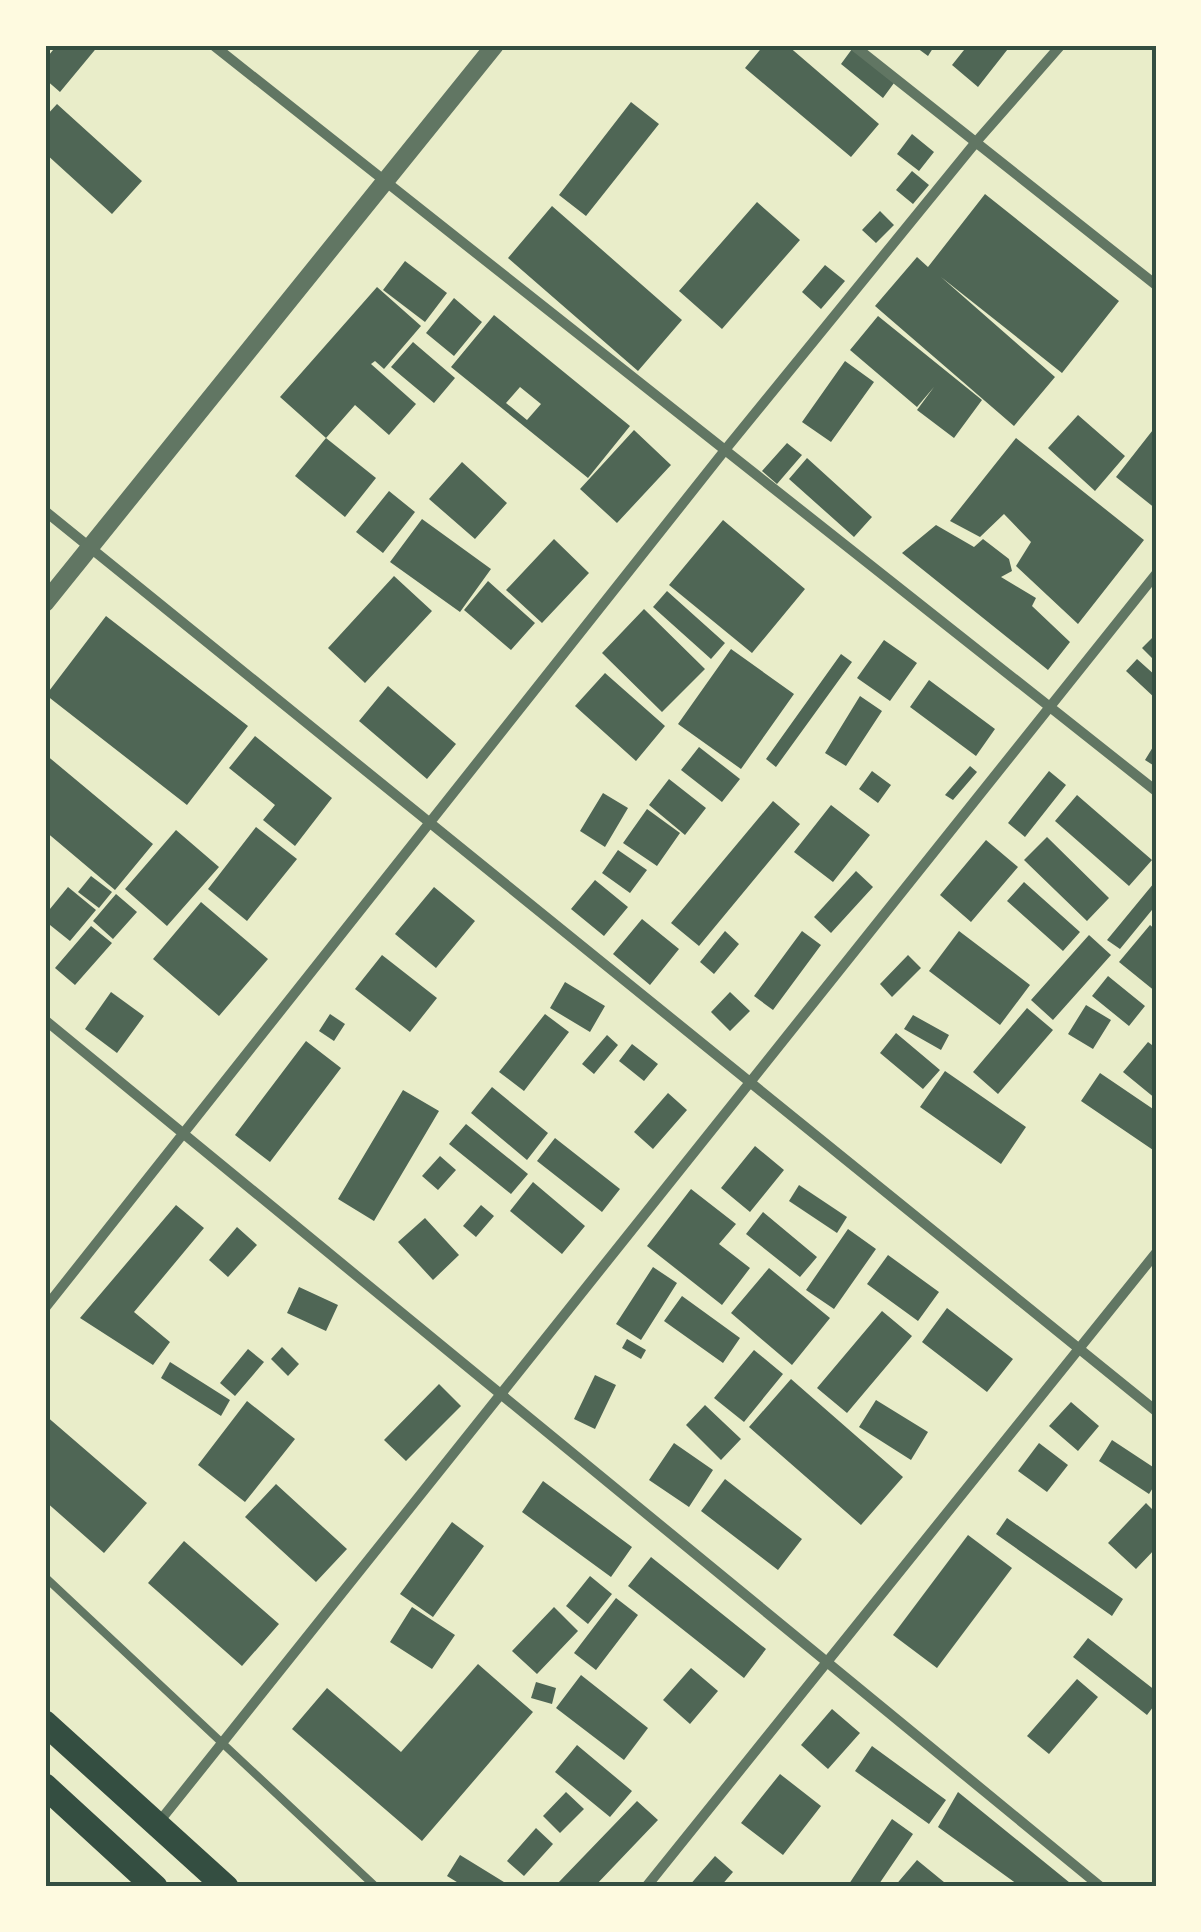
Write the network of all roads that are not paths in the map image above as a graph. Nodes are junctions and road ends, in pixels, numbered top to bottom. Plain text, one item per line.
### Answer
1 (213, 45) edge
2 (495, 45) edge
3 (853, 45) edge
4 (1061, 45) edge
5 (976, 142) junction
6 (385, 181) junction
7 (1156, 284) edge
8 (726, 450) junction
9 (45, 511) edge
10 (91, 548) junction
11 (1156, 574) edge
12 (45, 603) edge
13 (1050, 707) junction
14 (1156, 791) edge
15 (429, 822) junction
16 (45, 1020) edge
17 (750, 1082) junction
18 (186, 1134) junction
19 (1156, 1253) edge
20 (45, 1308) edge
21 (1079, 1349) junction
22 (502, 1393) junction
23 (1156, 1412) edge
24 (45, 1577) edge
25 (828, 1662) junction
26 (45, 1723) edge
27 (221, 1744) junction
28 (45, 1786) edge
29 (156, 1826) junction
30 (155, 1887) edge
31 (226, 1887) edge
32 (376, 1887) edge
33 (646, 1887) edge
34 (1101, 1887) edge

1 - 6 street
2 - 6 street
3 - 5 street
4 - 5 street
5 - 7 street
5 - 8 street
6 - 8 street
6 - 10 street
8 - 13 street
8 - 15 street
9 - 10 street
10 - 12 street
10 - 15 street
11 - 13 street
13 - 14 street
13 - 17 street
15 - 17 street
15 - 18 street
16 - 18 street
17 - 21 street
17 - 22 street
18 - 20 street
18 - 22 street
19 - 21 street
21 - 23 street
21 - 25 street
22 - 25 street
22 - 27 street
24 - 27 lane
25 - 33 street
25 - 34 street
26 - 29 main road
27 - 29 street
27 - 32 lane
28 - 30 main road
29 - 31 main road

